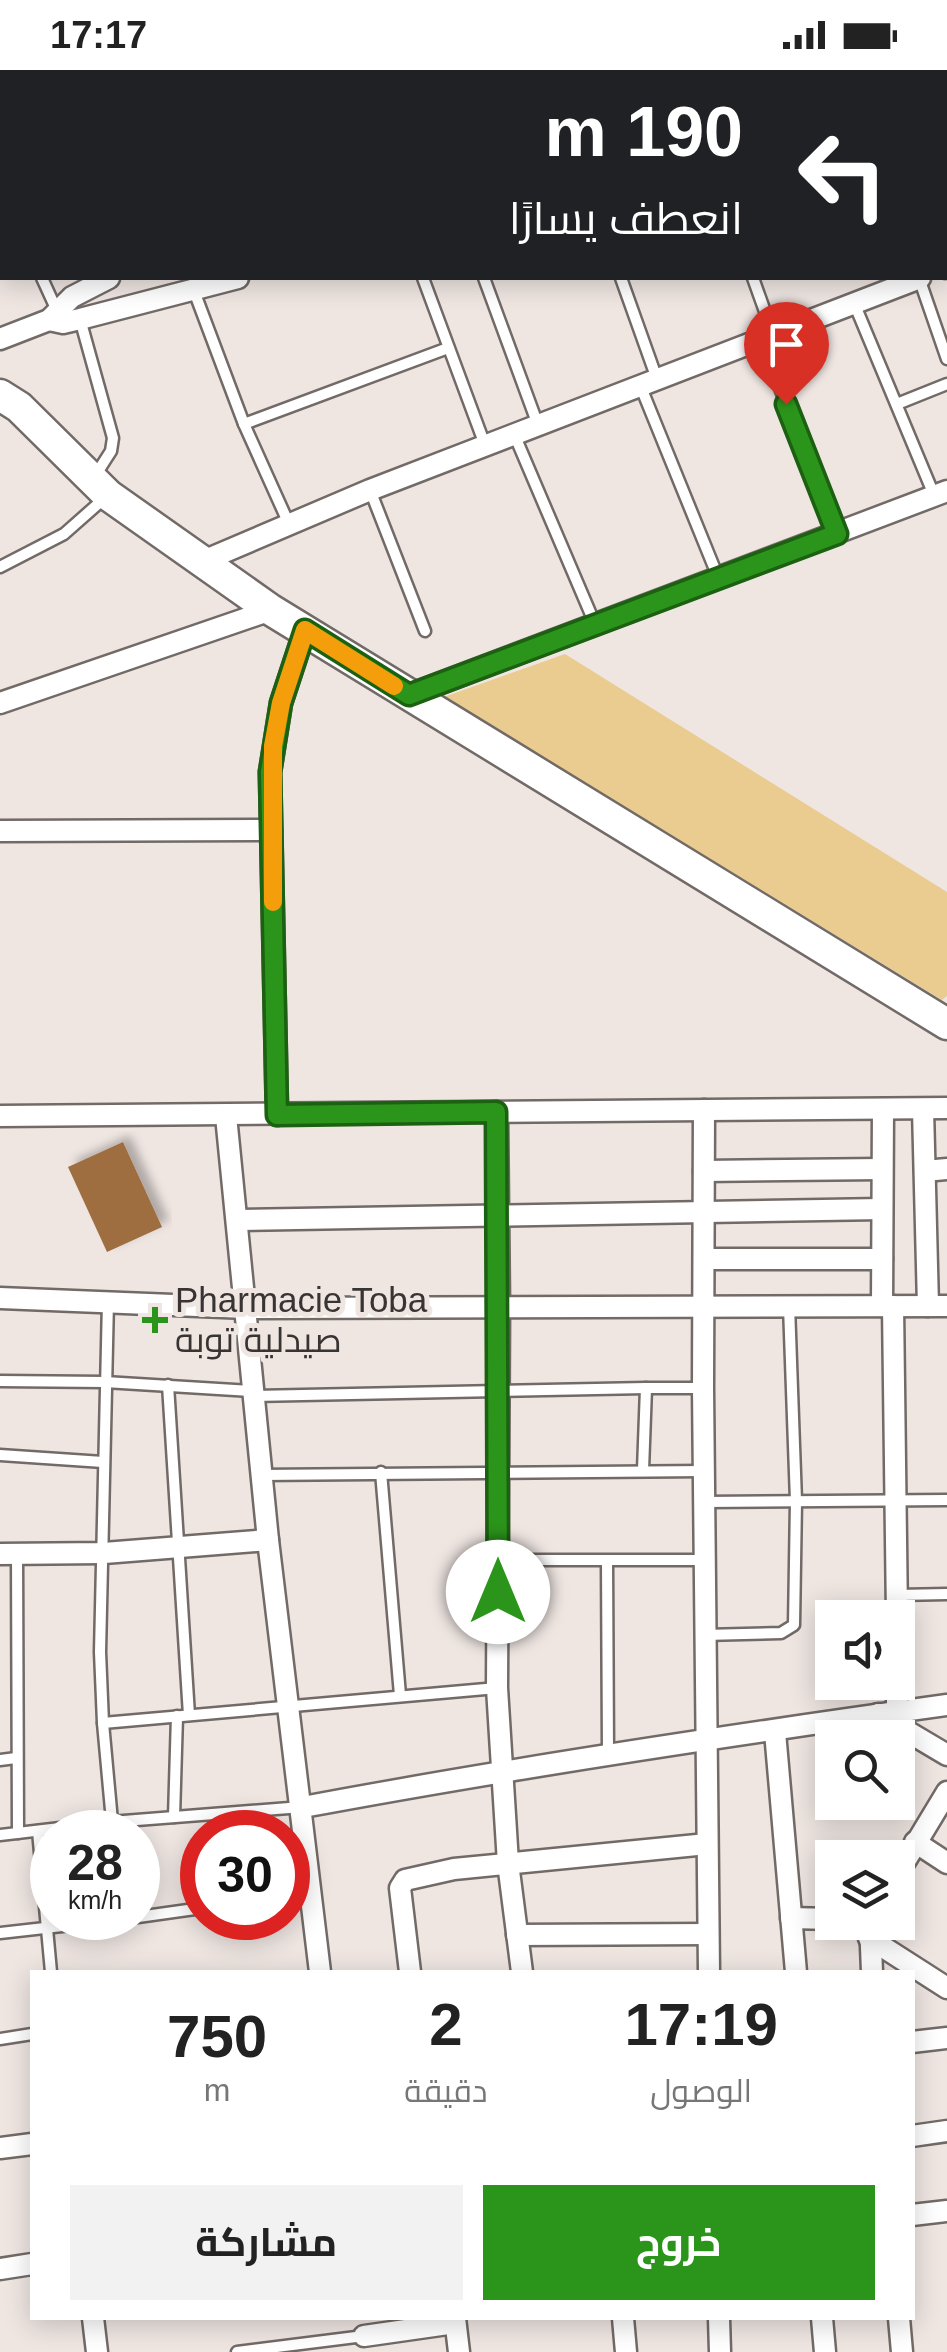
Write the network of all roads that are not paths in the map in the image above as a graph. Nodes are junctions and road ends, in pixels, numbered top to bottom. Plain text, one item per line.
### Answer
1 (43, 280) edge
2 (107, 280) edge
3 (231, 280) edge
4 (424, 280) edge
5 (485, 280) edge
6 (621, 280) edge
7 (753, 280) edge
8 (909, 280) edge
9 (911, 280) edge
10 (194, 291) junction
11 (854, 303) junction
12 (62, 318) junction
13 (767, 336) junction
14 (1, 337) edge
15 (448, 348) junction
16 (947, 359) edge
17 (0, 370) edge
18 (648, 382) junction
19 (947, 384) edge
20 (10, 402) edge
21 (897, 404) junction
22 (244, 424) junction
23 (538, 425) junction
24 (514, 434) junction
25 (484, 445) junction
26 (100, 488) junction
27 (370, 490) junction
28 (941, 494) edge
29 (288, 524) junction
30 (837, 534) junction
31 (201, 562) junction
32 (0, 567) edge
33 (718, 578) junction
34 (271, 610) junction
35 (595, 625) junction
36 (305, 630) junction
37 (425, 631) dead end
38 (409, 695) junction
39 (0, 703) edge
40 (271, 830) junction
41 (0, 831) edge
42 (946, 1022) edge
43 (947, 1108) edge
44 (923, 1109) junction
45 (704, 1110) junction
46 (883, 1110) junction
47 (496, 1112) junction
48 (277, 1115) junction
49 (0, 1116) edge
50 (226, 1116) junction
51 (882, 1169) junction
52 (947, 1169) edge
53 (925, 1170) junction
54 (704, 1171) junction
55 (882, 1209) junction
56 (704, 1213) junction
57 (499, 1217) junction
58 (237, 1220) junction
59 (704, 1258) junction
60 (882, 1259) junction
61 (0, 1298) edge
62 (108, 1301) junction
63 (704, 1305) junction
64 (789, 1305) junction
65 (887, 1306) junction
66 (937, 1306) edge
67 (499, 1307) junction
68 (246, 1308) junction
69 (0, 1381) edge
70 (105, 1382) junction
71 (168, 1385) junction
72 (646, 1388) junction
73 (703, 1388) junction
74 (499, 1392) junction
75 (252, 1393) junction
76 (0, 1455) edge
77 (103, 1462) junction
78 (644, 1470) junction
79 (498, 1471) junction
80 (704, 1471) junction
81 (381, 1472) junction
82 (261, 1476) junction
83 (896, 1500) junction
84 (947, 1500) edge
85 (796, 1501) junction
86 (706, 1502) junction
87 (268, 1540) junction
88 (180, 1547) junction
89 (104, 1552) junction
90 (9, 1554) edge
91 (498, 1560) junction
92 (704, 1560) junction
93 (607, 1562) junction
94 (947, 1594) edge
95 (896, 1595) junction
96 (896, 1600) edge
97 (704, 1634) junction
98 (497, 1688) junction
99 (400, 1695) junction
100 (892, 1700) edge
101 (288, 1705) junction
102 (947, 1705) edge
103 (888, 1713) junction
104 (183, 1715) junction
105 (102, 1723) junction
106 (774, 1732) junction
107 (705, 1739) junction
108 (608, 1752) junction
109 (947, 1755) edge
110 (16, 1758) junction
111 (0, 1760) edge
112 (500, 1770) junction
113 (947, 1792) edge
114 (302, 1807) junction
115 (110, 1810) edge
116 (174, 1817) junction
117 (160, 1819) edge
118 (30, 1832) edge
119 (18, 1833) junction
120 (0, 1835) edge
121 (915, 1842) joint
122 (706, 1844) junction
123 (508, 1863) junction
124 (947, 1863) edge
125 (312, 1894) joint
126 (790, 1918) junction
127 (815, 1919) edge
128 (30, 1930) edge
129 (0, 1933) edge
130 (708, 1934) junction
131 (517, 1935) junction
132 (47, 1940) edge
133 (870, 1940) edge
134 (883, 1940) edge
135 (51, 1970) edge
136 (320, 1970) edge
137 (410, 1970) edge
138 (522, 1970) edge
139 (709, 1970) edge
140 (796, 1970) edge
141 (872, 1970) edge
142 (947, 1988) edge
143 (30, 2034) edge
144 (947, 2038) edge
145 (0, 2039) edge
146 (915, 2042) edge
147 (947, 2131) edge
148 (915, 2136) edge
149 (30, 2144) edge
150 (0, 2148) edge
151 (947, 2210) edge
152 (915, 2215) edge
153 (30, 2264) edge
154 (0, 2269) edge
155 (93, 2320) edge
156 (455, 2320) edge
157 (624, 2320) edge
158 (719, 2320) edge
159 (822, 2320) edge
160 (899, 2320) edge
161 (364, 2335) edge
162 (98, 2352) edge
163 (237, 2352) edge
164 (460, 2352) edge
165 (626, 2352) edge
166 (720, 2352) edge
167 (824, 2352) edge
168 (902, 2352) edge

1 - 12 lane
2 - 12 street
3 - 10 street
4 - 15 lane
5 - 23 lane
6 - 18 lane
7 - 13 lane
8 - 11 street
9 - 16 lane
10 - 12 street
10 - 22 lane
11 - 13 street
11 - 21 lane
12 - 14 street
12 - 26 lane
13 - 18 street
13 - 30 lane
15 - 22 lane
15 - 25 lane
17 - 20 main road
18 - 23 street
18 - 33 lane
19 - 21 lane
20 - 26 main road
21 - 28 lane
22 - 29 lane
23 - 24 street
24 - 25 street
24 - 35 lane
25 - 27 street
26 - 31 main road
26 - 32 lane
27 - 29 street
27 - 37 lane
28 - 30 street
29 - 31 street
30 - 33 street
31 - 34 main road
33 - 35 street
34 - 36 main road
34 - 39 street
35 - 38 street
36 - 38 main road
36 - 40 street
38 - 42 main road
40 - 41 street
40 - 48 street
43 - 44 street
44 - 46 street
44 - 53 street
45 - 46 street
45 - 47 street
45 - 54 street
46 - 51 street
47 - 48 street
47 - 57 street
48 - 50 street
49 - 50 street
50 - 58 street
51 - 54 street
51 - 55 street
52 - 53 street
53 - 66 street
54 - 56 street
55 - 56 street
55 - 60 street
56 - 57 street
56 - 59 street
57 - 58 street
57 - 67 street
58 - 68 street
59 - 60 street
59 - 63 street
60 - 65 street
61 - 62 street
62 - 68 street
62 - 70 lane
63 - 64 street
63 - 67 street
63 - 73 street
64 - 65 street
64 - 85 lane
65 - 66 street
65 - 83 street
67 - 68 street
67 - 74 street
68 - 75 street
69 - 70 lane
70 - 71 lane
70 - 77 lane
71 - 75 lane
71 - 88 lane
72 - 73 lane
72 - 74 lane
72 - 78 lane
73 - 80 street
74 - 75 lane
74 - 79 street
75 - 82 street
76 - 77 lane
77 - 89 lane
78 - 79 lane
78 - 80 lane
79 - 81 lane
79 - 91 street
80 - 86 street
81 - 82 lane
81 - 99 lane
82 - 87 street
83 - 84 lane
83 - 85 lane
83 - 95 street
85 - 86 lane
85 - 97 lane
86 - 92 street
87 - 88 street
87 - 101 street
88 - 89 street
88 - 104 lane
89 - 90 street
89 - 105 lane
90 - 110 lane
91 - 93 lane
91 - 98 street
92 - 93 lane
92 - 97 street
93 - 108 lane
94 - 95 lane
95 - 96 street
97 - 107 street
98 - 99 lane
98 - 112 street
99 - 101 lane
100 - 103 street
101 - 104 lane
101 - 114 street
102 - 103 street
103 - 106 street
103 - 109 street
104 - 105 lane
104 - 116 lane
105 - 115 lane
106 - 107 street
106 - 126 street
107 - 108 street
107 - 122 street
108 - 112 street
110 - 111 lane
110 - 119 lane
112 - 114 street
112 - 123 street
113 - 121 street
114 - 116 lane
114 - 125 street
116 - 117 lane
118 - 119 lane
119 - 120 lane
121 - 124 street
122 - 123 street
122 - 130 street
123 - 131 street
123 - 137 street
125 - 136 street
126 - 127 street
126 - 140 street
128 - 129 lane
130 - 131 street
130 - 139 street
131 - 138 street
132 - 135 lane
133 - 141 street
134 - 142 street
143 - 145 lane
144 - 146 street
147 - 148 street
149 - 150 street
151 - 152 street
153 - 154 street
155 - 162 street
156 - 161 street
156 - 164 street
157 - 165 street
158 - 166 street
159 - 167 street
160 - 168 street
161 - 163 lane

